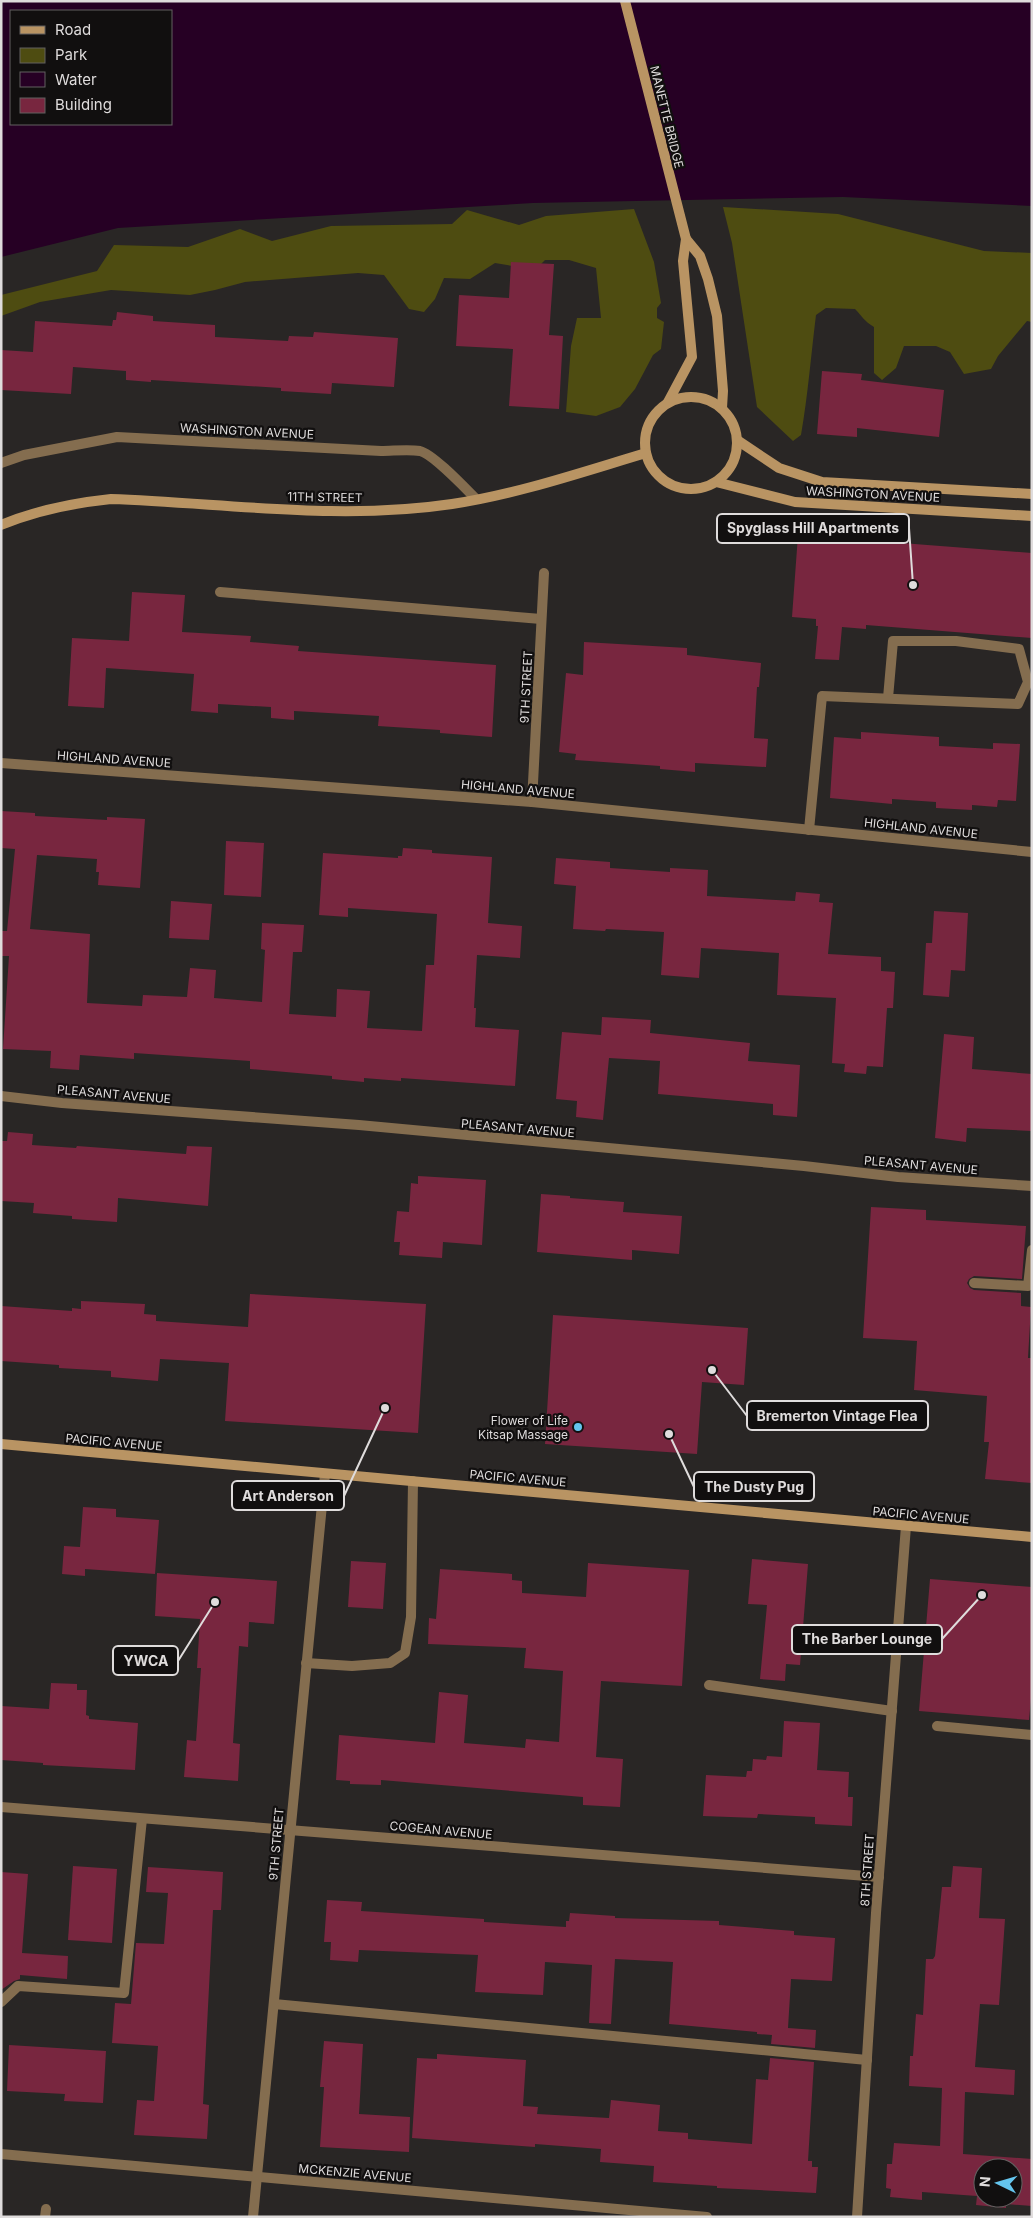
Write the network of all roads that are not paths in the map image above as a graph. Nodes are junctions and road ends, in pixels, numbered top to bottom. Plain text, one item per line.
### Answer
1 (625, 1) edge
2 (686, 240) junction
3 (668, 402) junction
4 (722, 408) junction
5 (737, 440) junction
6 (646, 453) junction
7 (1, 462) edge
8 (716, 482) junction
9 (1032, 494) edge
10 (476, 499) junction
11 (1032, 516) edge
12 (1, 525) edge
13 (544, 573) dead end
14 (220, 592) dead end
15 (542, 619) junction
16 (888, 698) junction
17 (1, 763) edge
18 (532, 802) junction
19 (809, 830) junction
20 (1032, 852) edge
21 (1, 1096) edge
22 (1032, 1186) edge
23 (1032, 1250) edge
24 (974, 1283) dead end
25 (1, 1444) edge
26 (325, 1474) junction
27 (413, 1481) junction
28 (906, 1526) junction
29 (1032, 1537) edge
30 (306, 1663) junction
31 (709, 1685) dead end
32 (892, 1711) junction
33 (937, 1726) dead end
34 (1032, 1735) edge
35 (1, 1807) edge
36 (142, 1818) junction
37 (289, 1830) junction
38 (879, 1877) junction
39 (1, 2002) edge
40 (274, 2004) junction
41 (866, 2060) junction
42 (1, 2154) edge
43 (257, 2176) junction
44 (678, 2216) edge
45 (253, 2217) edge
46 (707, 2217) edge
47 (857, 2217) edge

1 - 2 main road, MANETTE BRIDGE
2 - 3 main road
2 - 4 main road
3 - 4 main road
3 - 6 main road
4 - 5 main road
5 - 8 main road
5 - 9 main road, WASHINGTON AVENUE
6 - 8 main road
6 - 10 main road, 11TH STREET
7 - 10 street, WASHINGTON AVENUE
8 - 11 main road, WASHINGTON AVENUE
10 - 12 main road, 11TH STREET
13 - 15 street, 9TH STREET
14 - 15 street
15 - 18 street, 9TH STREET
16 - 16 street
16 - 19 street
17 - 18 street, HIGHLAND AVENUE
18 - 19 street, HIGHLAND AVENUE
19 - 20 street, HIGHLAND AVENUE
21 - 22 street, PLEASANT AVENUE
23 - 24 street
25 - 26 main road, PACIFIC AVENUE
26 - 27 main road, PACIFIC AVENUE
26 - 30 street, 9TH STREET
27 - 28 main road, PACIFIC AVENUE
27 - 30 street
28 - 29 main road, PACIFIC AVENUE
28 - 32 street, 8TH STREET
30 - 37 street, 9TH STREET
31 - 32 street
32 - 38 street, 8TH STREET
33 - 34 street
35 - 36 street, COGEAN AVENUE
36 - 37 street, COGEAN AVENUE
36 - 39 street
37 - 38 street, COGEAN AVENUE
37 - 40 street, 9TH STREET
38 - 41 street, 8TH STREET
40 - 41 street
40 - 43 street, 9TH STREET
41 - 47 street, 8TH STREET
42 - 43 street, MCKENZIE AVENUE
43 - 44 street, MCKENZIE AVENUE
43 - 45 street, 9TH STREET
44 - 46 street, MCKENZIE AVENUE

